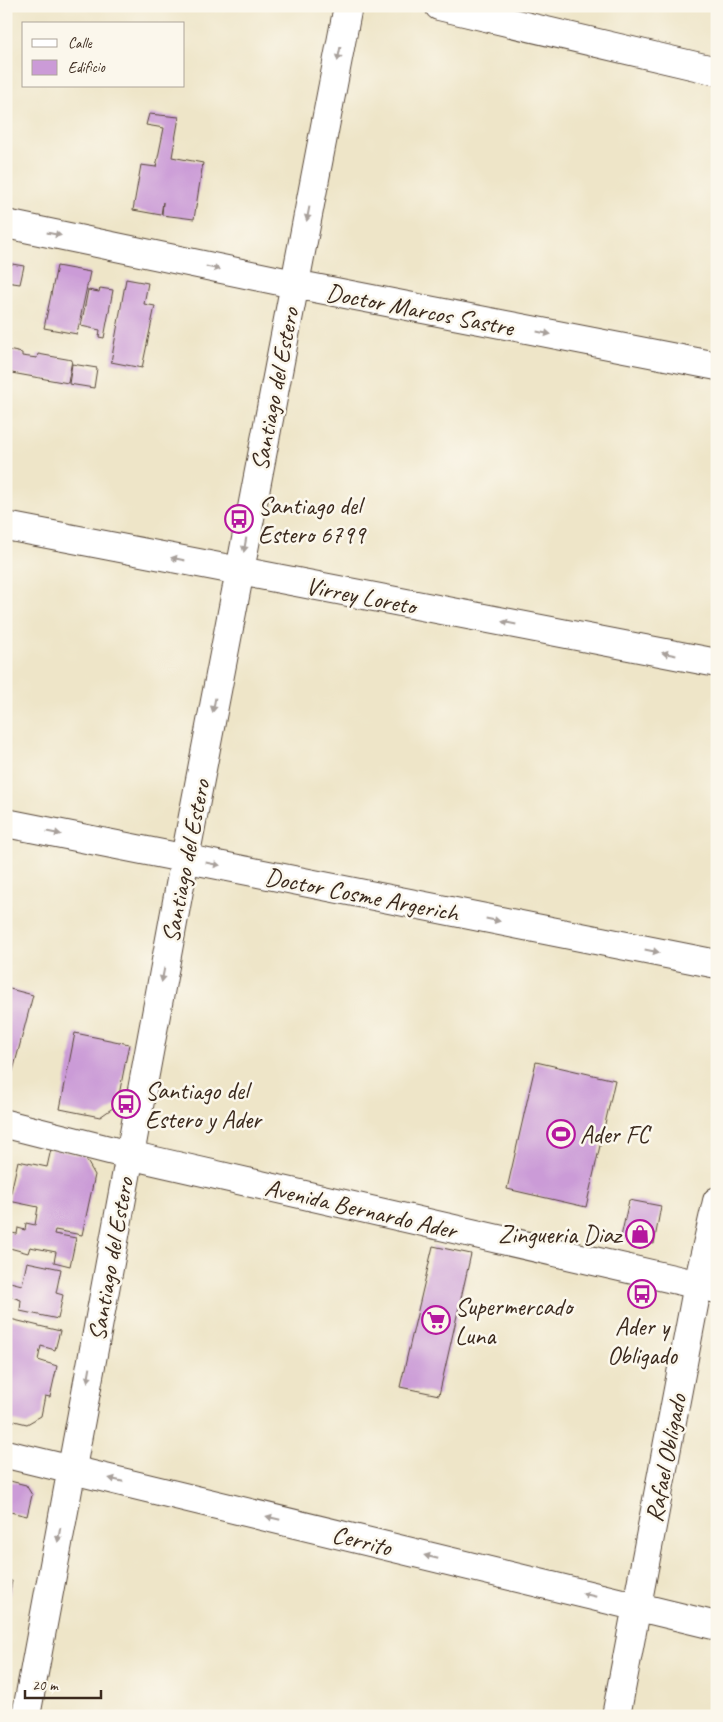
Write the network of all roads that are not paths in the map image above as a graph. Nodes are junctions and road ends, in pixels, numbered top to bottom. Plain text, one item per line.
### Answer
1 (348, 6) edge
2 (438, 6) edge
3 (717, 71) edge
4 (6, 224) edge
5 (294, 284) junction
6 (717, 366) edge
7 (6, 526) edge
8 (240, 571) junction
9 (717, 663) edge
10 (6, 823) edge
11 (185, 858) junction
12 (717, 964) edge
13 (6, 1124) edge
14 (129, 1155) junction
15 (717, 1202) edge
16 (707, 1286) edge
17 (6, 1454) edge
18 (72, 1469) junction
19 (637, 1606) junction
20 (717, 1626) edge
21 (26, 1716) edge
22 (616, 1716) edge

1 -> 5 street, Santiago del Estero
2 - 3 street
4 -> 5 street, Doctor Marcos Sastre
5 -> 6 street, Doctor Marcos Sastre
5 -> 8 street, Santiago del Estero
8 -> 7 street, Virrey Loreto
9 -> 8 street, Virrey Loreto
8 -> 11 street, Santiago del Estero
10 -> 11 street, Doctor Cosme Argerich
11 -> 12 street, Doctor Cosme Argerich
11 -> 14 street, Santiago del Estero
13 - 14 street, Avenida Bernardo Ader
14 - 16 street, Avenida Bernardo Ader
14 -> 18 street, Santiago del Estero
15 - 16 street, Rafael Obligado
16 - 19 street, Rafael Obligado
17 - 18 street, Cerrito
19 -> 18 street, Cerrito
18 -> 21 street, Santiago del Estero
19 - 20 street, Cerrito
19 - 22 street, Rafael Obligado

